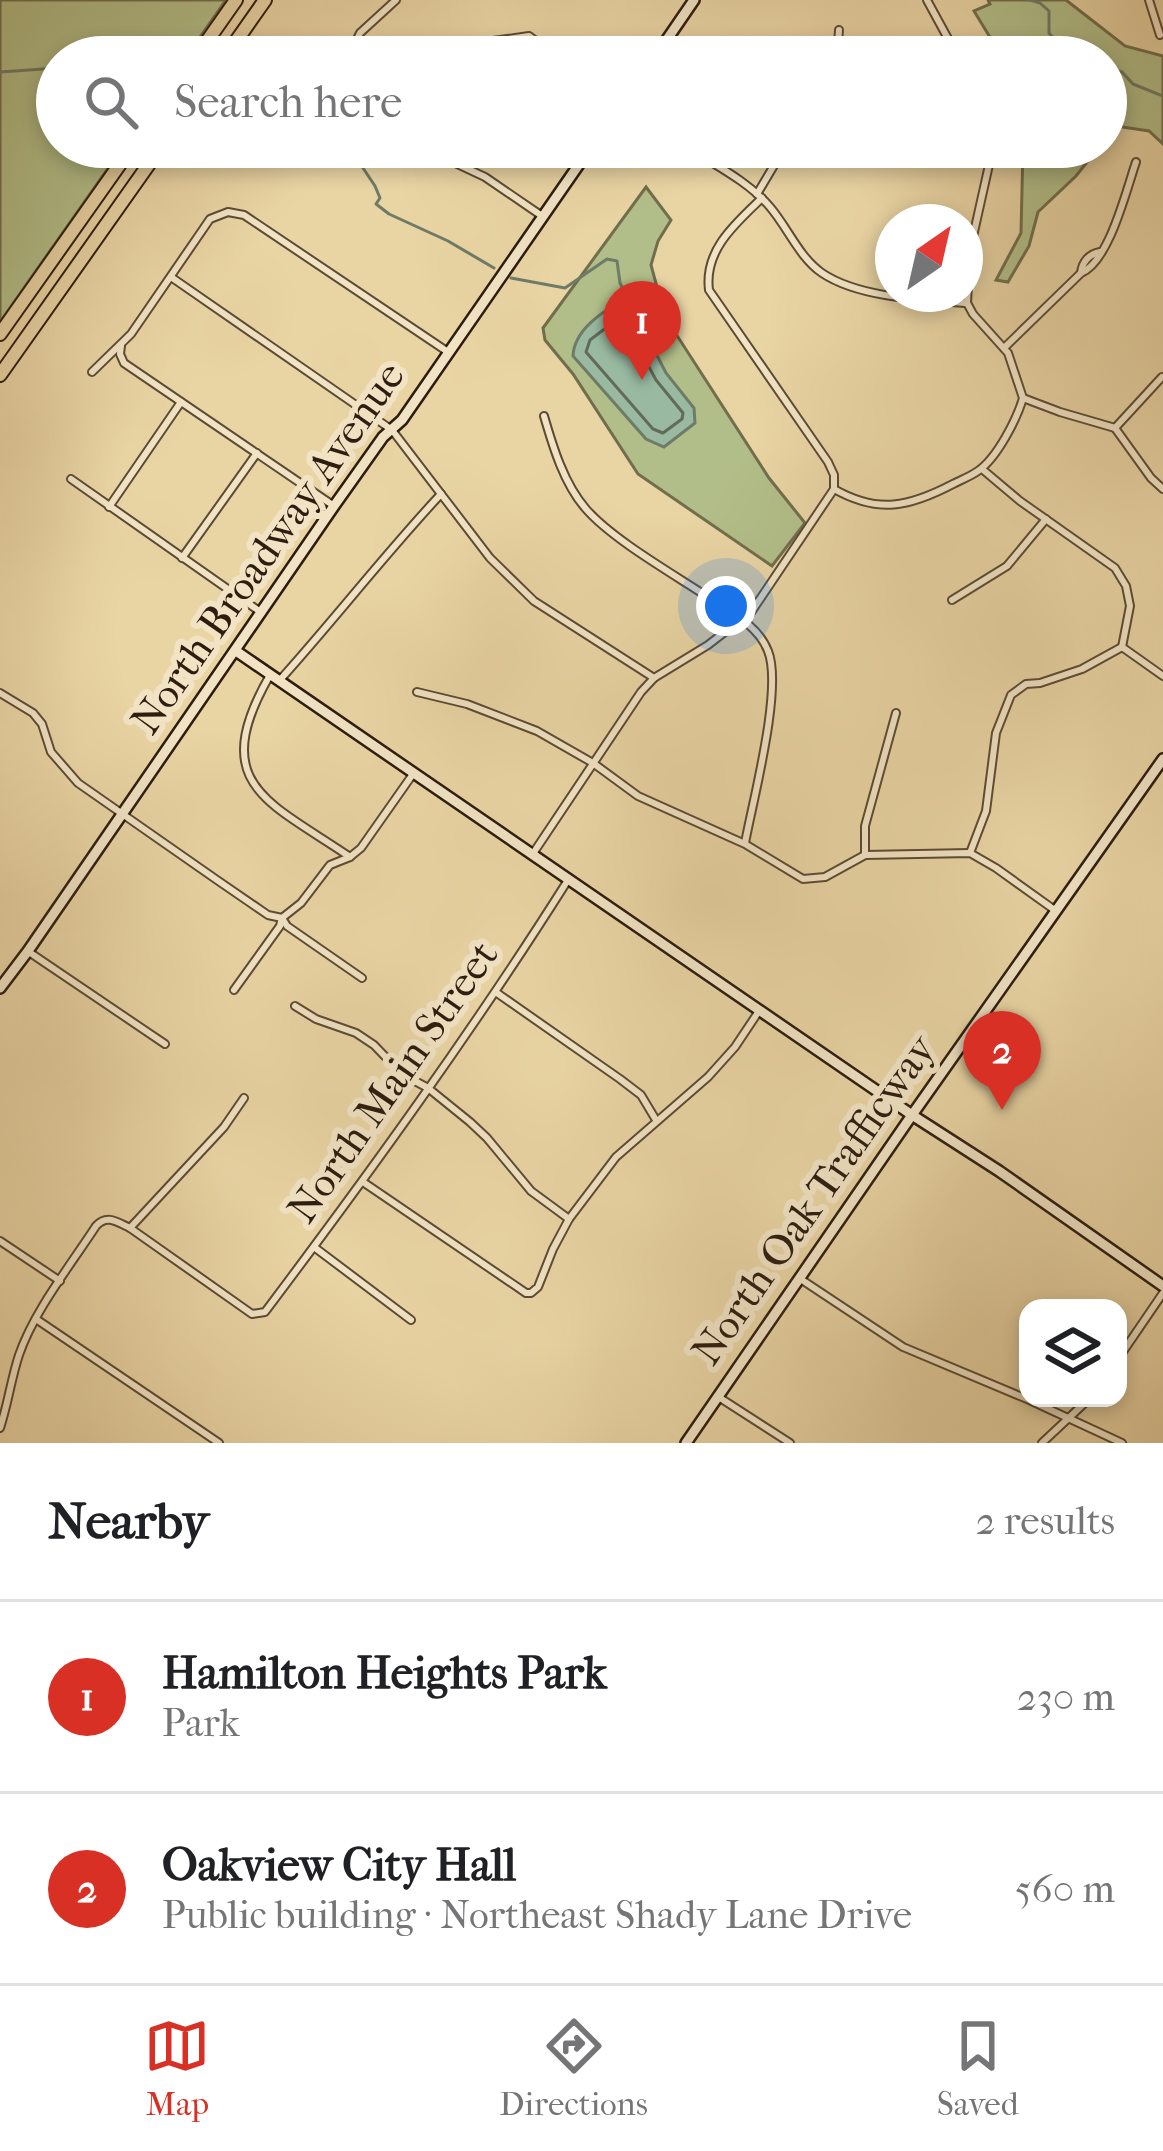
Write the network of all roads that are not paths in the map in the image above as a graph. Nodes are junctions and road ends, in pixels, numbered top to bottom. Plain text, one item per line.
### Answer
1 (236, 0) edge
2 (265, 0) edge
3 (396, 0) edge
4 (694, 0) edge
5 (927, 0) edge
6 (1149, 0) edge
7 (839, 30) dead end
8 (1160, 34) edge
9 (211, 36) edge
10 (240, 36) edge
11 (358, 36) edge
12 (669, 36) edge
13 (839, 36) edge
14 (947, 36) edge
15 (1136, 162) dead end
16 (117, 168) edge
17 (146, 168) edge
18 (468, 168) edge
19 (577, 168) edge
20 (718, 168) edge
21 (773, 168) edge
22 (988, 168) edge
23 (759, 196) junction
24 (980, 204) edge
25 (542, 216) junction
26 (170, 277) junction
27 (875, 291) edge
28 (972, 312) edge
29 (0, 334) edge
30 (122, 344) junction
31 (1004, 348) junction
32 (448, 352) junction
33 (92, 372) dead end
34 (0, 375) edge
35 (1162, 377) edge
36 (1024, 398) junction
37 (181, 402) junction
38 (544, 416) dead end
39 (1115, 428) junction
40 (392, 430) junction
41 (257, 453) junction
42 (982, 469) junction
43 (70, 479) dead end
44 (834, 489) junction
45 (1163, 489) edge
46 (442, 494) junction
47 (334, 506) junction
48 (109, 507) junction
49 (1046, 519) junction
50 (182, 558) junction
51 (952, 600) dead end
52 (262, 613) junction
53 (742, 620) junction
54 (1122, 646) junction
55 (236, 651) junction
56 (1163, 676) edge
57 (274, 678) junction
58 (654, 678) junction
59 (417, 692) dead end
60 (0, 693) edge
61 (896, 712) dead end
62 (1163, 759) edge
63 (593, 763) junction
64 (413, 773) junction
65 (122, 813) junction
66 (745, 844) junction
67 (970, 853) junction
68 (532, 855) junction
69 (865, 855) junction
70 (350, 857) junction
71 (568, 880) junction
72 (1056, 911) junction
73 (282, 918) junction
74 (28, 951) junction
75 (362, 979) dead end
76 (0, 988) edge
77 (234, 990) dead end
78 (497, 993) junction
79 (295, 1006) dead end
80 (759, 1011) junction
81 (165, 1044) dead end
82 (428, 1088) junction
83 (244, 1098) dead end
84 (912, 1115) junction
85 (656, 1120) junction
86 (362, 1182) junction
87 (569, 1219) junction
88 (130, 1228) junction
89 (0, 1241) edge
90 (314, 1247) junction
91 (799, 1278) junction
92 (60, 1281) junction
93 (1163, 1289) edge
94 (36, 1319) junction
95 (411, 1319) dead end
96 (1127, 1345) edge
97 (717, 1396) junction
98 (1082, 1407) edge
99 (2, 1413) edge
100 (1071, 1419) junction
101 (0, 1428) edge
102 (219, 1443) edge
103 (686, 1443) edge
104 (790, 1443) edge
105 (1042, 1443) edge
106 (1122, 1443) edge

1 - 9 highway
2 - 10 highway
3 - 11 street
4 - 12 street
5 - 14 street
6 - 8 street
7 - 13 street
15 - 31 street
16 - 29 highway
17 - 34 highway
18 - 25 street
19 - 25 street, North Broadway Avenue
20 - 23 street
21 - 23 street
22 - 24 street
23 - 27 street
23 - 44 street
25 - 32 street, North Broadway Avenue
26 - 30 street
26 - 32 street
26 - 40 street
28 - 31 street
30 - 33 street
30 - 37 street
31 - 36 street
32 - 40 street, North Broadway Avenue
35 - 39 street
36 - 39 street
36 - 42 street
37 - 41 street
37 - 48 street
38 - 53 street
39 - 45 street
40 - 46 street
40 - 47 street, North Broadway Avenue
41 - 47 street
41 - 50 street
42 - 44 street
42 - 49 street
43 - 48 street
44 - 53 street
46 - 57 street
46 - 58 street
47 - 52 street, North Broadway Avenue
48 - 50 street
49 - 51 street
49 - 54 street
50 - 52 street
52 - 55 street, North Broadway Avenue
53 - 58 street
53 - 66 street
54 - 56 street
54 - 67 street
55 - 57 street
55 - 65 street, North Broadway Avenue
57 - 64 street
57 - 70 street
58 - 63 street
59 - 63 street
60 - 65 street
61 - 69 street
62 - 72 street, North Oak Trafficway
63 - 66 street
63 - 68 street
64 - 68 street
64 - 70 street
65 - 73 street
65 - 74 street, North Broadway Avenue
66 - 69 street
67 - 69 street
67 - 72 street
68 - 71 street
70 - 73 street
71 - 78 street, North Main Street
71 - 80 street
72 - 84 street, North Oak Trafficway
73 - 75 street
73 - 77 street
74 - 76 street, North Broadway Avenue
74 - 81 street
78 - 82 street, North Main Street
78 - 85 street
79 - 82 street
80 - 84 street
80 - 85 street
82 - 86 street, North Main Street
82 - 87 street
83 - 88 street
84 - 91 street, North Oak Trafficway
84 - 93 street
85 - 87 street
86 - 87 street
86 - 90 street, North Main Street
88 - 90 street, North Main Street
88 - 92 street
89 - 92 street
90 - 95 street
91 - 97 street, North Oak Trafficway
91 - 100 street
92 - 94 street
93 - 96 street
94 - 99 street
94 - 102 street
97 - 103 street, North Oak Trafficway
97 - 104 street
98 - 100 street
99 - 101 street
100 - 105 street
100 - 106 street

